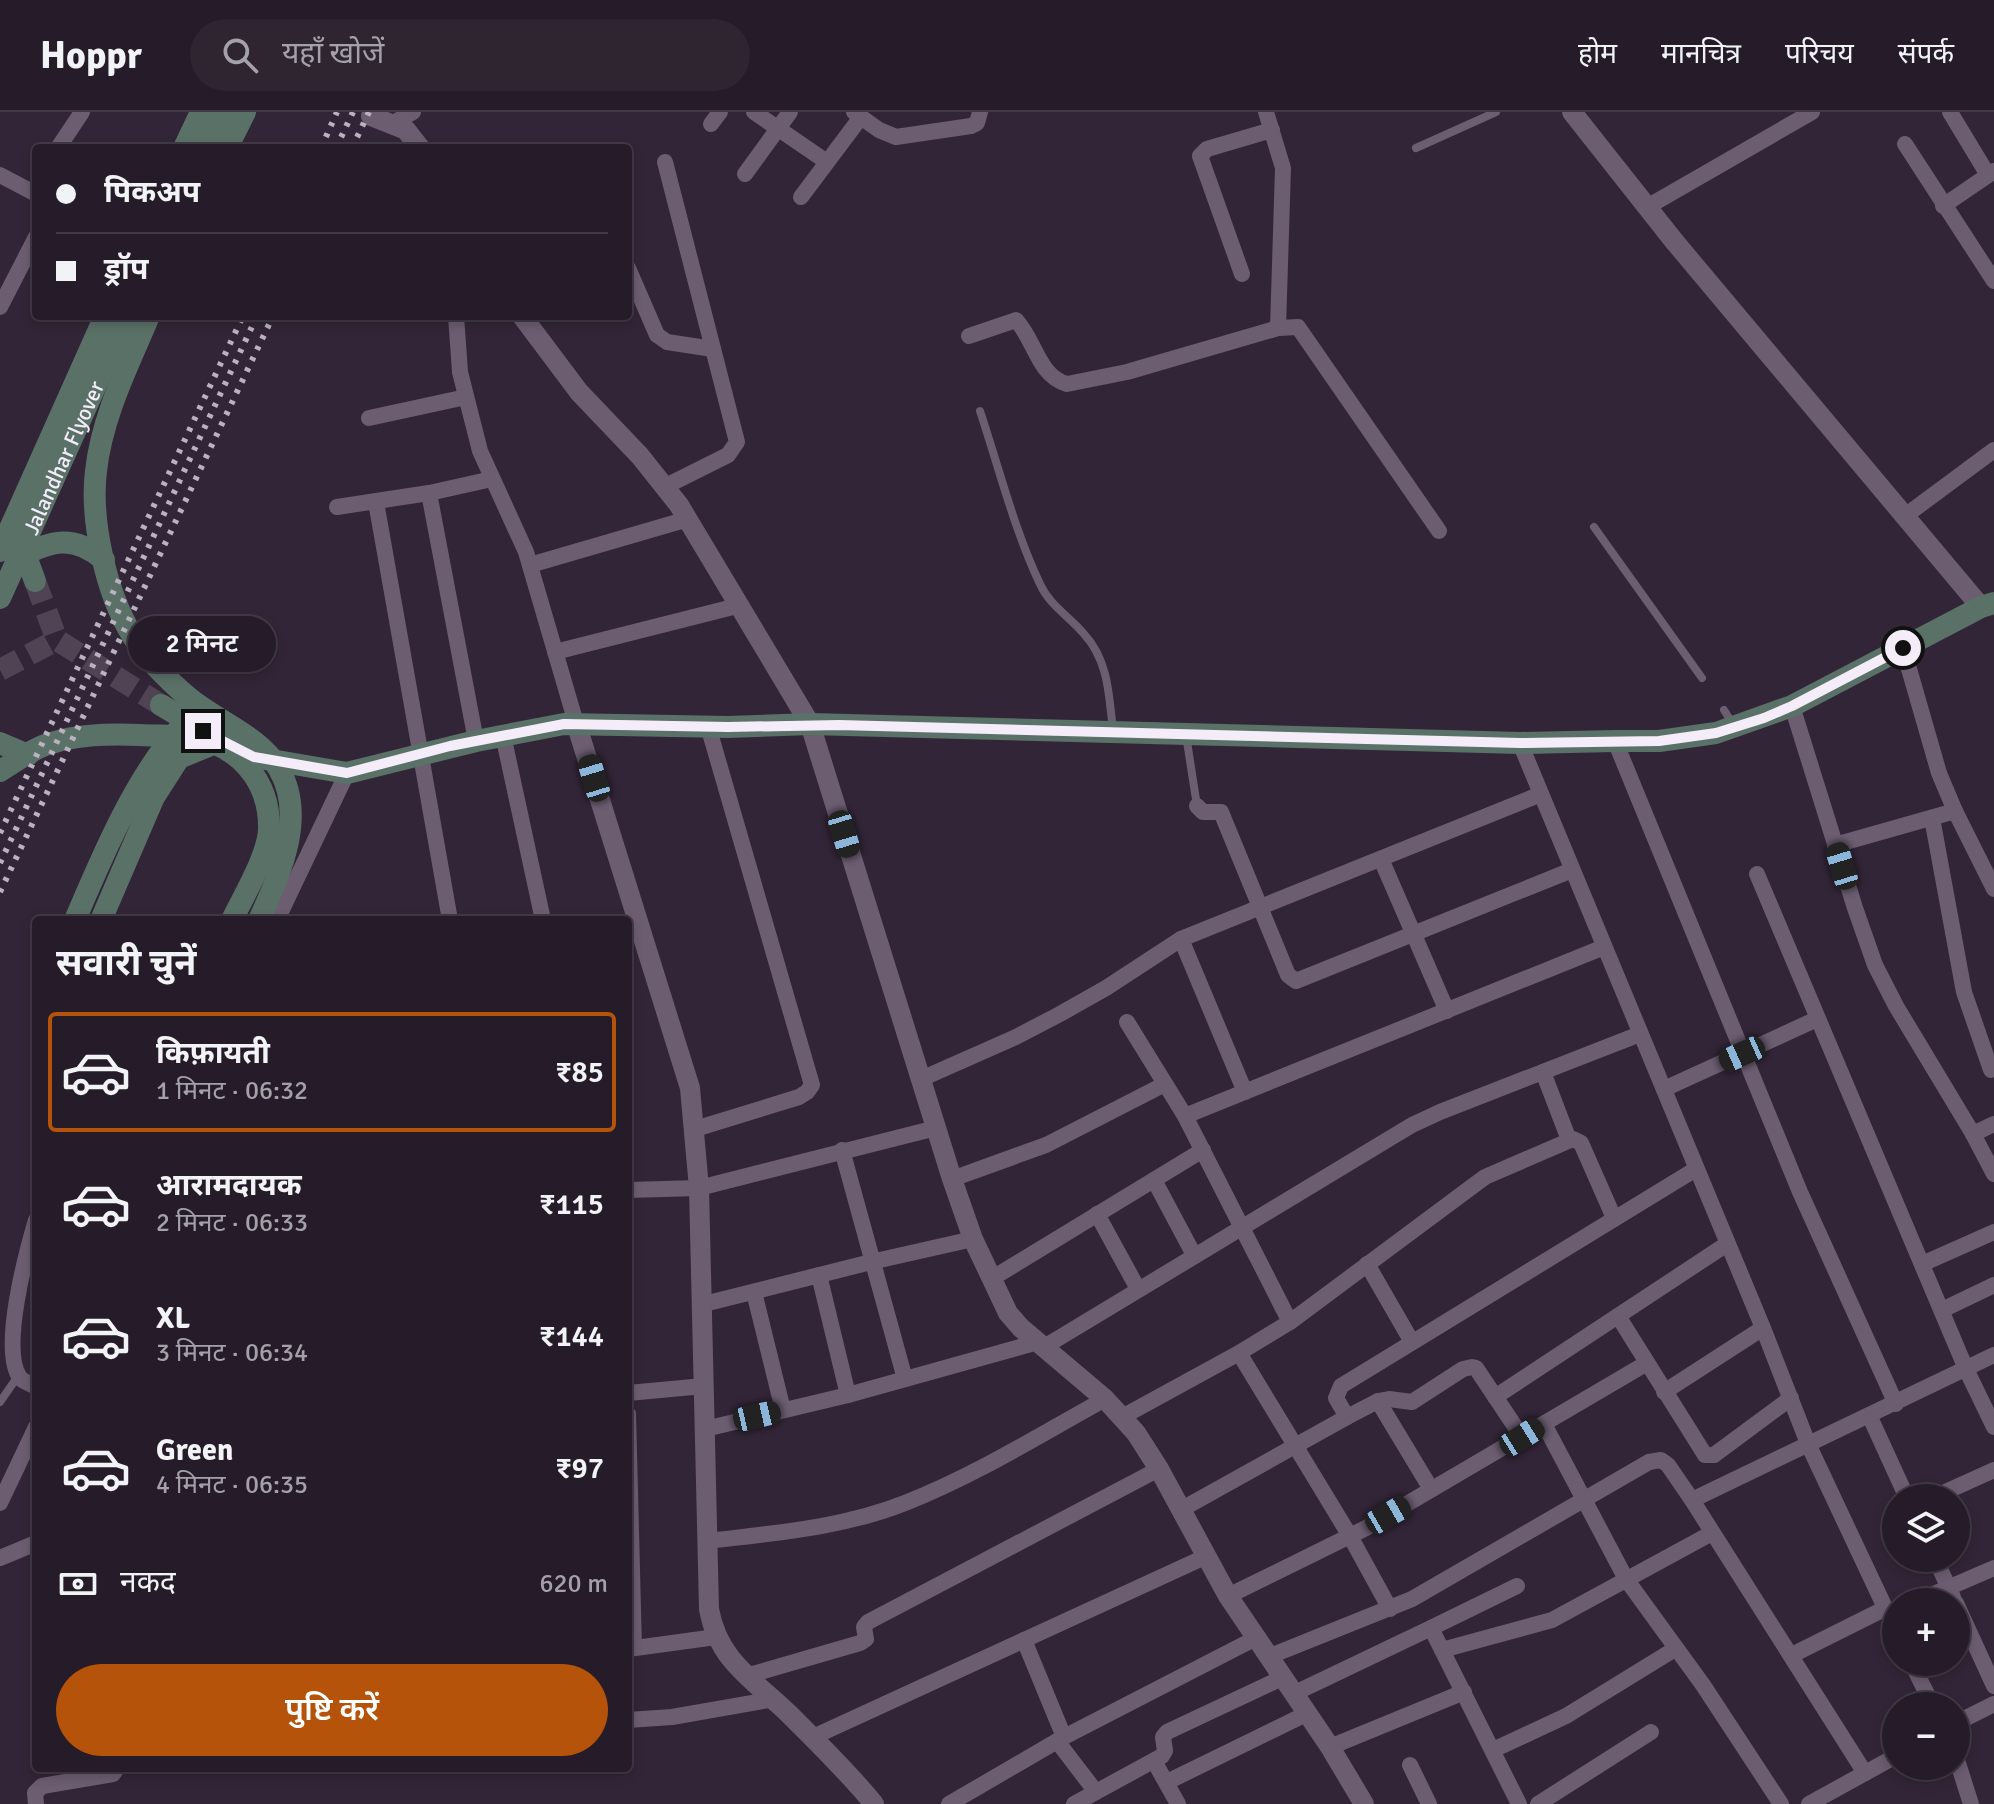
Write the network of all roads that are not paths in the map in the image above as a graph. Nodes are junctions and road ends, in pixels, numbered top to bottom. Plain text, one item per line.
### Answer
1 (82, 112) edge
2 (201, 112) edge
3 (222, 112) edge
4 (245, 112) edge
5 (413, 112) edge
6 (754, 112) edge
7 (790, 112) edge
8 (980, 112) edge
9 (1266, 112) edge
10 (1496, 112) edge
11 (1572, 112) edge
12 (1812, 112) edge
13 (1950, 112) edge
14 (858, 114) edge
15 (371, 116) dead end
16 (393, 123) junction
17 (778, 129) junction
18 (1272, 130) junction
19 (61, 144) edge
20 (186, 144) edge
21 (207, 144) edge
22 (229, 144) edge
23 (417, 144) edge
24 (1905, 144) dead end
25 (1416, 148) dead end
26 (665, 162) dead end
27 (827, 162) junction
28 (1991, 173) edge
29 (745, 174) dead end
30 (0, 175) edge
31 (32, 188) edge
32 (801, 197) dead end
33 (1943, 206) junction
34 (1647, 207) junction
35 (32, 245) edge
36 (1242, 274) dead end
37 (632, 277) edge
38 (1994, 281) edge
39 (0, 307) edge
40 (103, 320) edge
41 (125, 320) edge
42 (147, 320) edge
43 (456, 320) edge
44 (525, 320) edge
45 (1278, 328) junction
46 (969, 336) dead end
47 (713, 349) junction
48 (466, 397) junction
49 (980, 411) dead end
50 (369, 418) dead end
51 (1994, 450) edge
52 (492, 479) junction
53 (664, 487) junction
54 (429, 493) junction
55 (376, 502) junction
56 (337, 507) dead end
57 (1905, 516) junction
58 (688, 519) junction
59 (13, 521) junction
60 (1594, 527) dead end
61 (1439, 531) dead end
62 (9, 555) edge
63 (104, 560) junction
64 (530, 565) junction
65 (35, 581) tunnel mouth
66 (0, 598) edge
67 (741, 605) junction
68 (1990, 611) edge
69 (1903, 648) junction
70 (555, 652) junction
71 (1702, 678) dead end
72 (161, 705) tunnel mouth
73 (1792, 706) junction
74 (185, 721) junction
75 (576, 723) junction
76 (810, 724) junction
77 (708, 726) junction
78 (1113, 732) junction
79 (1186, 734) junction
80 (503, 735) junction
81 (221, 741) junction
82 (476, 741) junction
83 (1615, 741) junction
84 (0, 743) edge
85 (1520, 743) junction
86 (422, 753) junction
87 (28, 755) junction
88 (0, 771) edge
89 (347, 773) junction
90 (1541, 794) junction
91 (1197, 806) joint
92 (1955, 811) junction
93 (1932, 818) junction
94 (1835, 845) junction
95 (1381, 859) junction
96 (1572, 870) junction
97 (1757, 874) dead end
98 (1994, 889) edge
99 (1259, 907) junction
100 (78, 912) edge
101 (103, 916) edge
102 (234, 916) edge
103 (261, 916) edge
104 (279, 916) edge
105 (449, 916) edge
106 (542, 916) edge
107 (1414, 934) junction
108 (1181, 939) junction
109 (1604, 947) junction
110 (1447, 1011) junction
111 (1817, 1019) junction
112 (1127, 1022) dead end
113 (1640, 1034) junction
114 (1742, 1054) junction
115 (1991, 1070) dead end
116 (1543, 1072) junction
117 (921, 1079) junction
118 (1165, 1084) junction
119 (1664, 1089) junction
120 (1245, 1092) junction
121 (1185, 1116) junction
122 (1994, 1124) edge
123 (936, 1128) junction
124 (695, 1129) junction
125 (1973, 1134) junction
126 (1569, 1140) junction
127 (842, 1150) junction
128 (1203, 1150) junction
129 (1696, 1169) junction
130 (1994, 1174) edge
131 (952, 1179) junction
132 (1154, 1180) junction
133 (699, 1188) junction
134 (632, 1189) edge
135 (1097, 1214) junction
136 (1614, 1218) junction
137 (1242, 1226) junction
138 (1994, 1232) edge
139 (32, 1235) edge
140 (973, 1239) junction
141 (1727, 1244) junction
142 (1194, 1255) junction
143 (871, 1262) junction
144 (1367, 1264) junction
145 (1922, 1264) junction
146 (819, 1275) junction
147 (991, 1279) junction
148 (1994, 1285) edge
149 (1138, 1289) junction
150 (754, 1292) junction
151 (700, 1305) junction
152 (1942, 1310) junction
153 (1618, 1316) junction
154 (1290, 1322) junction
155 (1763, 1328) junction
156 (1412, 1342) junction
157 (1041, 1345) junction
158 (1239, 1353) junction
159 (1994, 1355) edge
160 (1647, 1363) junction
161 (1966, 1369) junction
162 (18, 1376) junction
163 (905, 1379) junction
164 (32, 1385) edge
165 (704, 1386) junction
166 (1664, 1392) junction
167 (632, 1393) edge
168 (848, 1395) junction
169 (1495, 1397) junction
170 (1791, 1398) junction
171 (1105, 1399) junction
172 (1378, 1401) junction
173 (0, 1402) edge
174 (1896, 1404) junction
175 (783, 1410) junction
176 (1122, 1417) junction
177 (1347, 1417) junction
178 (1870, 1417) junction
179 (1544, 1424) junction
180 (1994, 1427) edge
181 (705, 1429) junction
182 (1522, 1437) junction
183 (32, 1440) edge
184 (1296, 1446) junction
185 (1809, 1446) junction
186 (1159, 1469) junction
187 (1994, 1470) edge
188 (1901, 1484) edge
189 (1963, 1484) edge
190 (1431, 1489) junction
191 (1585, 1500) junction
192 (1692, 1500) junction
193 (0, 1503) edge
194 (1182, 1509) junction
195 (1712, 1533) junction
196 (1350, 1536) junction
197 (708, 1541) junction
198 (32, 1545) edge
199 (1207, 1556) junction
200 (0, 1558) edge
201 (1994, 1568) edge
202 (1626, 1579) junction
203 (1517, 1586) dead end
204 (1967, 1588) edge
205 (1228, 1596) junction
206 (1882, 1597) edge
207 (1390, 1609) junction
208 (1882, 1614) edge
209 (1431, 1628) junction
210 (1970, 1634) edge
211 (716, 1637) junction
212 (1258, 1637) junction
213 (1024, 1640) junction
214 (632, 1648) edge
215 (1675, 1649) junction
216 (1442, 1650) junction
217 (1792, 1655) junction
218 (1270, 1656) junction
219 (746, 1676) junction
220 (1290, 1685) junction
221 (1994, 1686) edge
222 (1464, 1692) junction
223 (774, 1699) junction
224 (1994, 1704) edge
225 (1308, 1713) junction
226 (1970, 1716) edge
227 (632, 1720) edge
228 (1651, 1732) dead end
229 (813, 1737) junction
230 (1061, 1739) junction
231 (1330, 1747) junction
232 (1493, 1750) junction
233 (1154, 1761) junction
234 (1882, 1764) edge
235 (1410, 1765) dead end
236 (114, 1772) edge
237 (1865, 1773) junction
238 (1963, 1780) edge
239 (1167, 1782) junction
240 (1096, 1792) junction
241 (1812, 1803) edge
242 (36, 1804) edge
243 (874, 1804) edge
244 (949, 1804) edge
245 (1074, 1804) edge
246 (1178, 1804) edge
247 (1364, 1804) edge
248 (1429, 1804) edge
249 (1519, 1804) edge
250 (1538, 1804) edge
251 (1781, 1804) edge
252 (1971, 1804) edge

1 - 19 street
2 - 20 main road
3 - 21 main road
4 - 22 main road
5 - 16 street
6 - 17 street
7 - 17 street
8 - 14 street
9 - 18 street
10 - 25 lane
11 - 34 street
12 - 34 street
13 - 28 street
14 - 27 street
15 - 16 street
16 - 23 street
17 - 27 street
17 - 29 street
18 - 36 street
18 - 45 street
24 - 33 street
26 - 47 street
27 - 32 street
28 - 33 street
30 - 31 street
33 - 38 street
34 - 57 street
35 - 39 street
37 - 47 street
40 - 59 main road
41 - 62 main road, Jalandhar Flyover
42 - 63 main road, Jalandhar Flyover
43 - 48 street
44 - 53 street
45 - 46 street
45 - 61 street
47 - 53 street
48 - 50 street
48 - 52 street
49 - 78 lane
51 - 57 street
52 - 54 street
52 - 64 street
53 - 58 street
54 - 55 street
54 - 82 street
55 - 56 street
55 - 86 street
57 - 68 street
58 - 64 street
58 - 67 street
59 - 62 main road
59 - 65 main road
60 - 71 lane
62 - 63 main road
62 - 66 main road, Jalandhar Flyover
63 - 103 main road, Jalandhar Flyover
64 - 70 street
67 - 70 street
67 - 76 street
68 - 69 main road
69 - 73 main road
69 - 92 street
70 - 75 street
72 - 74 main road
73 - 83 main road
73 - 94 street
74 - 81 main road
74 - 100 main road
75 - 77 main road
75 - 80 main road
75 - 124 street
76 - 77 main road
76 - 78 main road
76 - 117 street
77 - 124 street
78 - 79 main road
79 - 85 main road
79 - 91 lane
80 - 82 main road
80 - 106 street
81 - 89 main road
81 - 101 main road
82 - 86 main road
83 - 85 main road
83 - 114 street
84 - 87 main road
85 - 90 street
86 - 89 main road
86 - 105 street
87 - 88 main road
87 - 102 main road
89 - 104 street
90 - 95 street
90 - 96 street
91 - 99 street
92 - 93 street
92 - 98 street
93 - 94 street
93 - 115 street
94 - 125 street
95 - 99 street
95 - 107 street
96 - 107 street
96 - 109 street
97 - 111 street
99 - 107 street
99 - 108 street
107 - 110 street
108 - 117 street
108 - 120 street
109 - 110 street
109 - 113 street
110 - 120 street
111 - 114 street
111 - 145 street
112 - 118 street
113 - 116 street
113 - 119 street
114 - 119 street
114 - 174 street
116 - 126 street
116 - 137 street
117 - 123 street
118 - 121 street
118 - 131 street
119 - 129 street
120 - 121 street
121 - 128 street
122 - 125 street
123 - 127 street
123 - 131 street
124 - 133 street
125 - 130 street
126 - 136 street
126 - 144 street
127 - 133 street
127 - 143 street
128 - 132 street
128 - 137 street
129 - 136 street
129 - 141 street
131 - 140 street
132 - 135 street
132 - 142 street
133 - 134 street
133 - 151 street
135 - 147 street
135 - 149 street
136 - 156 street
137 - 142 street
137 - 154 street
138 - 145 street
139 - 162 street
140 - 143 street
140 - 147 street
141 - 153 street
141 - 155 street
142 - 149 street
143 - 146 street
143 - 163 street
144 - 154 street
144 - 156 street
145 - 152 street
146 - 150 street
146 - 168 street
147 - 157 street
148 - 152 street
149 - 157 street
150 - 151 street
150 - 175 street
151 - 165 street
152 - 161 street
153 - 160 street
153 - 169 street
154 - 158 street
155 - 166 street
155 - 170 street
156 - 177 street
157 - 163 street
157 - 171 street
158 - 176 street
158 - 184 street
159 - 161 street
160 - 166 street
160 - 179 street
161 - 174 street
161 - 180 street
162 - 164 street
162 - 173 lane
163 - 168 street
165 - 167 street
165 - 181 street
166 - 170 street
168 - 175 street
169 - 172 street
169 - 182 street
170 - 185 street
171 - 176 street
171 - 197 street
172 - 177 street
172 - 190 street
174 - 178 street
175 - 181 street
176 - 186 street
177 - 184 street
178 - 185 street
178 - 188 street
179 - 182 street
179 - 191 street
181 - 197 street
182 - 190 street
183 - 193 street
184 - 194 street
184 - 196 street
185 - 192 street
185 - 206 street
186 - 194 street
186 - 219 street
187 - 189 street
190 - 196 street
191 - 192 street
191 - 202 street
191 - 207 street
192 - 195 street
194 - 199 street
195 - 202 street
195 - 217 street
196 - 205 street
196 - 207 street
197 - 211 street
198 - 200 street
199 - 205 street
199 - 213 street
201 - 204 street
202 - 215 street
202 - 216 street
203 - 209 street
205 - 212 street
207 - 218 street
208 - 217 street
209 - 216 street
209 - 220 street
210 - 221 street
211 - 214 street
211 - 219 street
212 - 218 street
212 - 230 street
213 - 229 street
213 - 230 street
215 - 232 street
215 - 251 street
216 - 222 street
217 - 237 street
218 - 220 street
219 - 223 street
220 - 225 street
220 - 233 street
222 - 231 street
222 - 232 street
223 - 227 street
223 - 229 street
224 - 226 street
225 - 231 street
225 - 239 street
228 - 250 street
229 - 243 street
230 - 240 street
230 - 244 street
231 - 247 street
232 - 249 street
233 - 239 street
233 - 240 street
234 - 237 street
235 - 248 street
236 - 242 street
237 - 241 street
238 - 252 street
239 - 246 street
240 - 245 street

